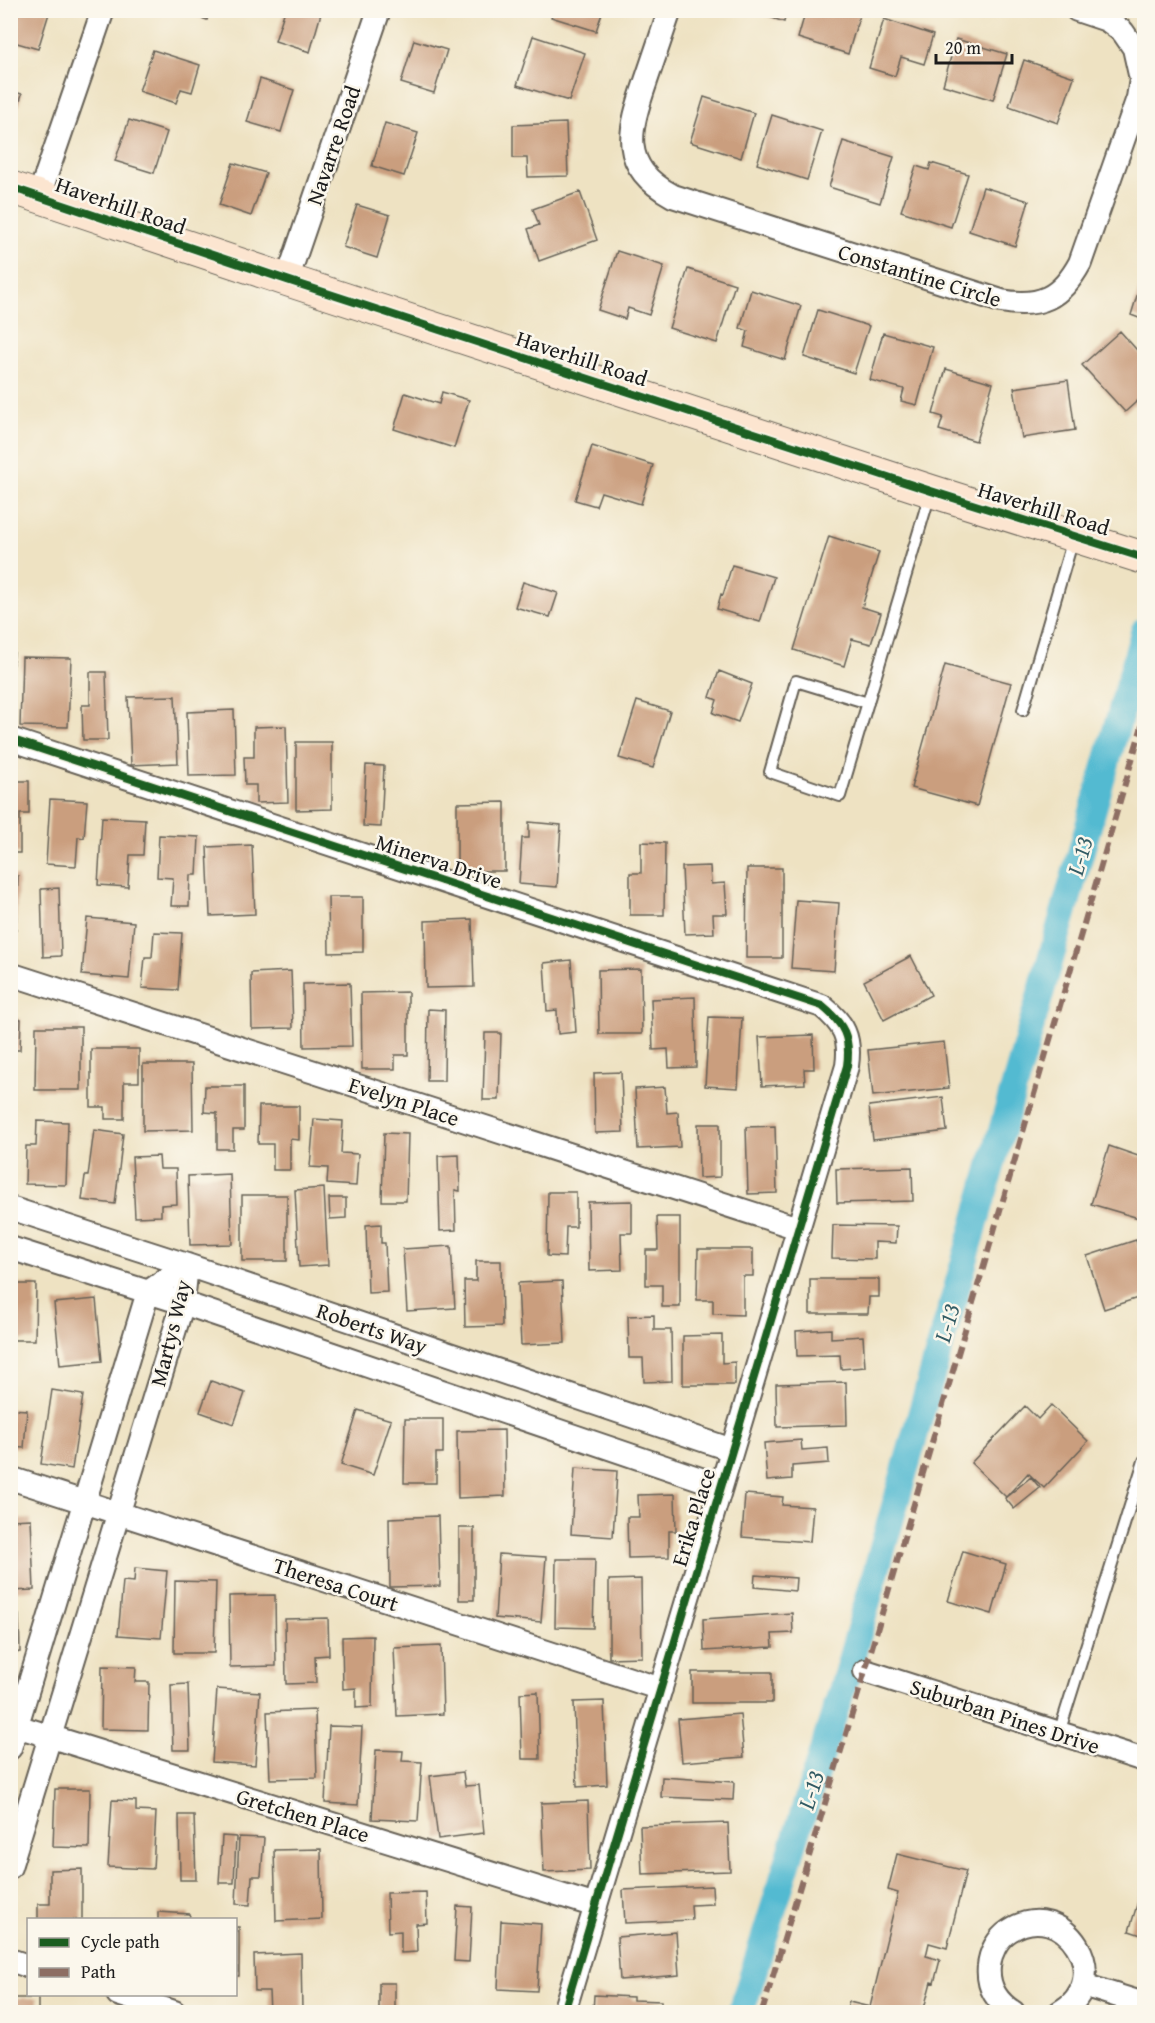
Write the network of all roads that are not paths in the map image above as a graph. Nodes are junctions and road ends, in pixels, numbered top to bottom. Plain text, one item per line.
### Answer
1 (103, 10) edge
2 (379, 10) edge
3 (670, 10) edge
4 (1077, 10) edge
5 (25, 192) edge
6 (287, 280) junction
7 (931, 491) junction
8 (1074, 536) junction
9 (1144, 558) edge
10 (868, 704) junction
11 (1023, 710) dead end
12 (10, 739) edge
13 (10, 974) edge
14 (845, 1032) joint
15 (10, 1208) edge
16 (798, 1228) junction
17 (10, 1248) edge
18 (187, 1265) junction
19 (148, 1292) junction
20 (183, 1303) junction
21 (732, 1450) junction
22 (1144, 1461) edge
23 (10, 1478) edge
24 (721, 1486) junction
25 (86, 1503) junction
26 (119, 1513) junction
27 (865, 1671) dead end
28 (661, 1689) junction
29 (14, 1725) edge
30 (1059, 1733) junction
31 (50, 1736) junction
32 (10, 1748) edge
33 (1144, 1760) edge
34 (10, 1867) edge
35 (596, 1906) junction
36 (10, 1960) edge
37 (27, 1966) edge
38 (1083, 1985) junction
39 (120, 1996) edge
40 (1144, 2004) edge
41 (174, 2013) edge
42 (564, 2013) edge
43 (1013, 2013) edge
44 (1060, 2013) edge

1 - 5 street
2 - 6 street, Navarre Road
3 - 4 street, Constantine Circle
5 - 6 street, Haverhill Road
6 - 7 street, Haverhill Road
7 - 8 street, Haverhill Road
7 - 10 lane
8 - 9 street, Haverhill Road
8 - 11 lane
10 - 10 lane
12 - 14 street, Minerva Drive
13 - 16 street, Evelyn Place
14 - 16 street, Erika Place
15 - 18 street, Roberts Way
16 - 21 street, Erika Place
17 - 19 street, Roberts Way
18 - 19 street, Martys Way
18 - 20 street, Martys Way
18 - 21 street, Roberts Way
19 - 20 street, Roberts Way
19 - 25 street, Martys Way
20 - 24 street, Roberts Way
20 - 26 street, Martys Way
21 - 24 street, Erika Place
22 - 30 lane
23 - 25 street, Theresa Court
24 - 28 street, Erika Place
25 - 26 street, Theresa Court
25 - 29 street, Martys Way
26 - 28 street, Theresa Court
26 - 31 street, Martys Way
27 - 30 street, Suburban Pines Drive
28 - 35 street, Erika Place
29 - 31 street, Gretchen Place
29 - 32 street, Martys Way
30 - 33 street, Suburban Pines Drive
31 - 34 street, Martys Way
31 - 35 street, Gretchen Place
35 - 42 street, Erika Place
36 - 37 street
38 - 40 street
38 - 43 street
38 - 44 street
39 - 41 street

